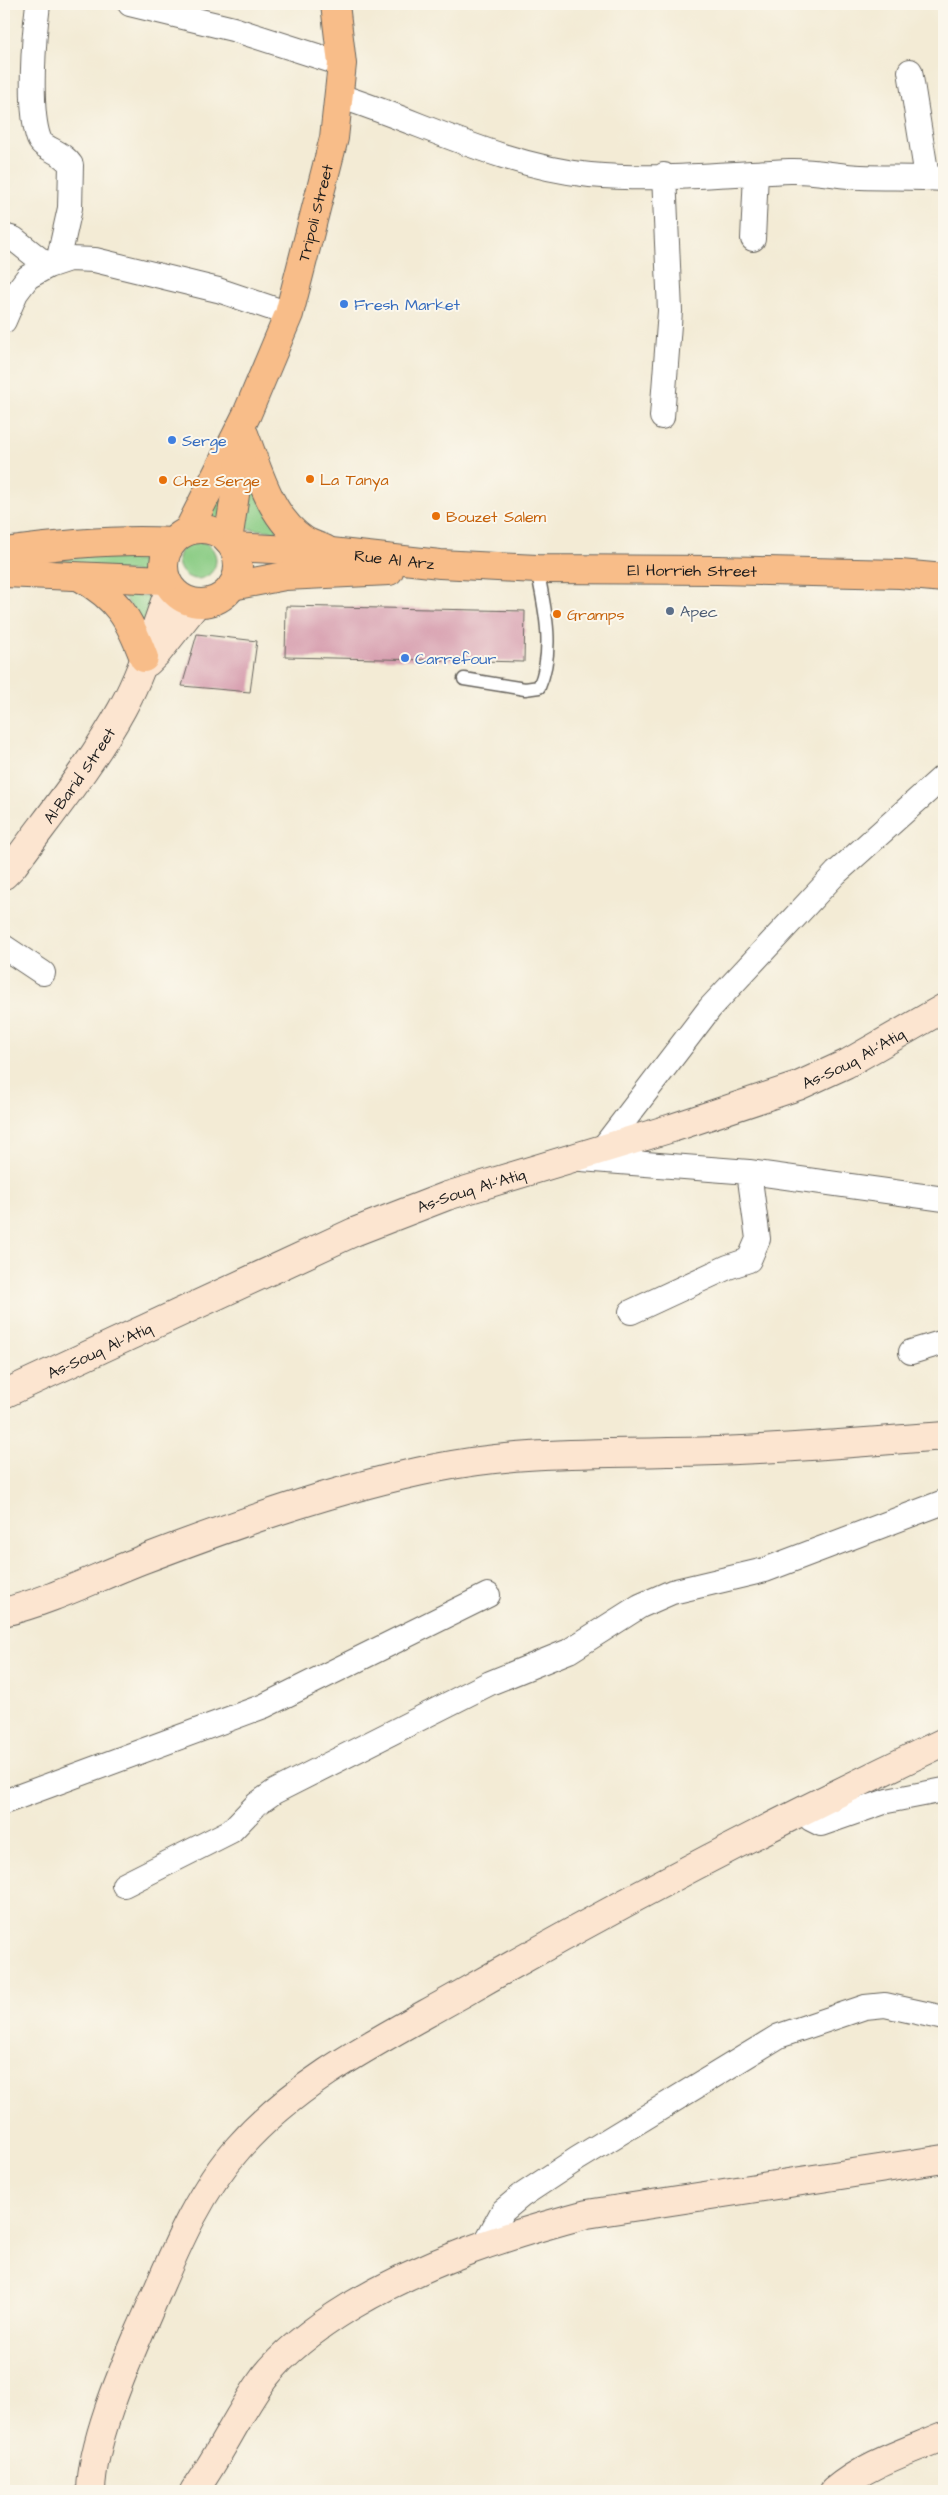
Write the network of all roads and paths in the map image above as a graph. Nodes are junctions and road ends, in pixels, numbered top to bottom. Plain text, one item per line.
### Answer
1 (38, 4) edge
2 (130, 4) edge
3 (335, 4) edge
4 (342, 64) junction
5 (910, 72) dead end
6 (338, 96) junction
7 (756, 173) junction
8 (664, 176) junction
9 (936, 178) edge
10 (4, 236) edge
11 (753, 238) dead end
12 (53, 264) junction
13 (289, 314) junction
14 (4, 320) edge
15 (662, 416) dead end
16 (245, 424) junction
17 (179, 537) junction
18 (230, 544) junction
19 (4, 552) edge
20 (331, 552) junction
21 (440, 564) junction
22 (537, 569) junction
23 (4, 573) edge
24 (80, 577) junction
25 (944, 578) edge
26 (168, 584) junction
27 (232, 586) junction
28 (197, 603) junction
29 (143, 663) junction
30 (464, 679) dead end
31 (944, 776) edge
32 (4, 875) edge
33 (4, 947) edge
34 (43, 973) dead end
35 (944, 1008) edge
36 (603, 1148) junction
37 (570, 1158) junction
38 (749, 1172) junction
39 (944, 1199) edge
40 (631, 1312) dead end
41 (944, 1342) edge
42 (911, 1352) dead end
43 (4, 1394) edge
44 (944, 1436) edge
45 (944, 1502) edge
46 (488, 1595) dead end
47 (4, 1612) edge
48 (944, 1742) edge
49 (944, 1790) edge
50 (4, 1802) edge
51 (808, 1810) junction
52 (124, 1885) dead end
53 (944, 2018) edge
54 (944, 2158) edge
55 (484, 2244) junction
56 (944, 2436) edge
57 (91, 2491) edge
58 (194, 2491) edge
59 (834, 2491) edge

1 - 12 street
2 - 4 street
3 - 4 main road, Tripoli Street
4 - 6 main road, Tripoli Street
5 - 9 street
6 - 8 street
6 - 13 main road, Tripoli Street
7 - 8 street
7 - 9 street
7 - 11 street
8 - 15 street
10 - 12 street
12 - 13 street
12 - 14 street
13 - 16 main road, Tripoli Street
16 - 17 main road
16 - 18 main road
16 - 20 main road
17 - 18 main road
17 - 19 main road
17 - 26 main road
18 - 20 main road, Rue Al Arz
18 - 27 main road
20 - 21 main road, Rue Al Arz
21 - 22 main road, El Horrieh Street
21 - 27 main road, Rue Al Arz
22 - 25 main road, El Horrieh Street
22 - 30 lane
23 - 24 main road
24 - 26 main road
24 - 29 main road
26 - 28 main road
26 - 29 street, Al-Barid Street
27 - 28 main road
28 - 29 street, Al-Barid Street
29 - 32 street, Al-Barid Street
31 - 36 street
33 - 34 street
35 - 36 street, As-Souq Al-'Atiq
36 - 37 street, As-Souq Al-'Atiq
37 - 38 street
37 - 43 street, As-Souq Al-'Atiq
38 - 39 street
38 - 40 street
41 - 42 street
44 - 47 street
45 - 52 street
46 - 50 street
48 - 51 street
49 - 51 street
51 - 57 street
53 - 55 street
54 - 55 street
55 - 58 street
56 - 59 street

